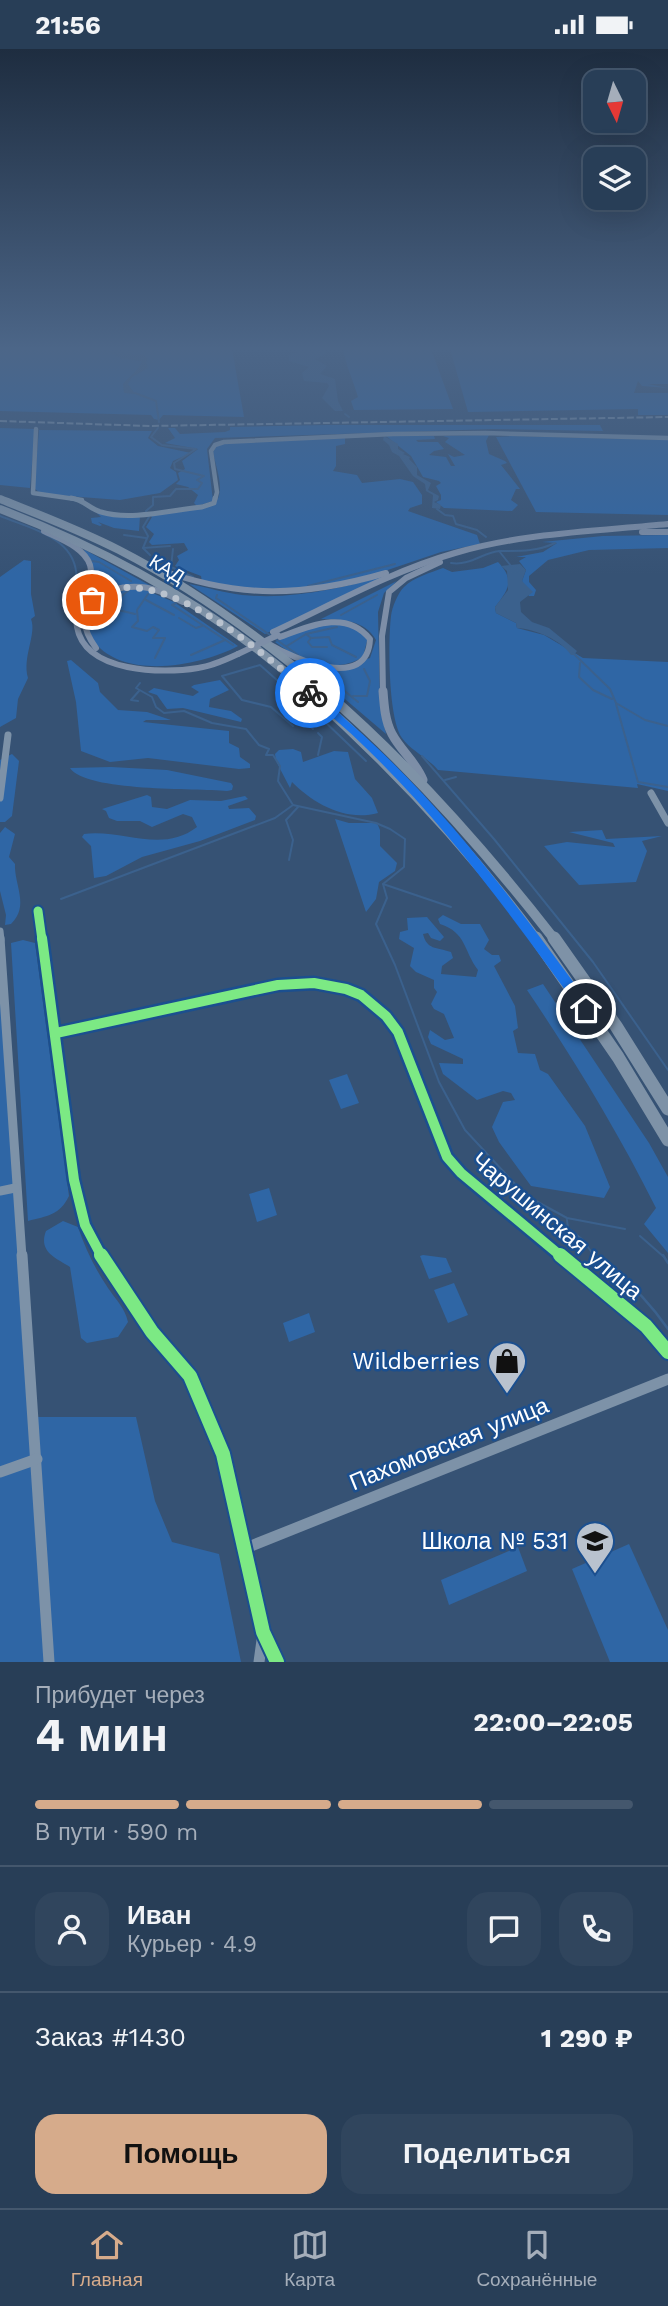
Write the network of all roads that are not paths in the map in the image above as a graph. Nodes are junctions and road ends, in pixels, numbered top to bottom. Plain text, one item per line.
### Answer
1 (36, 429) dead end
2 (668, 438) edge
3 (0, 499) edge
4 (0, 509) edge
5 (12, 513) junction
6 (668, 524) edge
7 (668, 532) edge
8 (135, 559) junction
9 (445, 560) junction
10 (411, 567) junction
11 (191, 605) junction
12 (277, 635) junction
13 (268, 643) junction
14 (236, 653) junction
15 (8, 735) dead end
16 (423, 780) junction
17 (651, 793) dead end
18 (0, 798) edge
19 (668, 823) edge
20 (38, 911) dead end
21 (0, 931) edge
22 (56, 1034) junction
23 (668, 1109) edge
24 (668, 1140) edge
25 (15, 1188) junction
26 (0, 1191) edge
27 (668, 1352) edge
28 (668, 1379) edge
29 (37, 1459) junction
30 (0, 1472) edge
31 (246, 1548) junction
32 (263, 1632) junction
33 (49, 1662) edge
34 (259, 1662) edge
35 (277, 1662) edge

1 - 2 street
3 - 8 highway, КАД
4 - 5 highway, КАД
5 - 11 highway, КАД
5 - 14 main road
6 - 10 main road
7 - 9 main road
8 - 10 main road
8 - 13 highway, КАД
9 - 12 main road
9 - 16 main road
10 - 12 main road
11 - 14 main road
11 - 24 highway, КАД
12 - 13 main road
12 - 14 main road, bridge
12 - 14 main road, bridge
13 - 16 highway, КАД
15 - 18 street
16 - 23 highway, КАД
17 - 19 street
20 - 22 street
21 - 25 street
22 - 27 street, Чарушинская улица
22 - 31 street
25 - 26 street
25 - 29 street
28 - 31 street, Пахомовская улица
29 - 30 street
29 - 33 street
31 - 32 street
32 - 34 street
32 - 35 street

